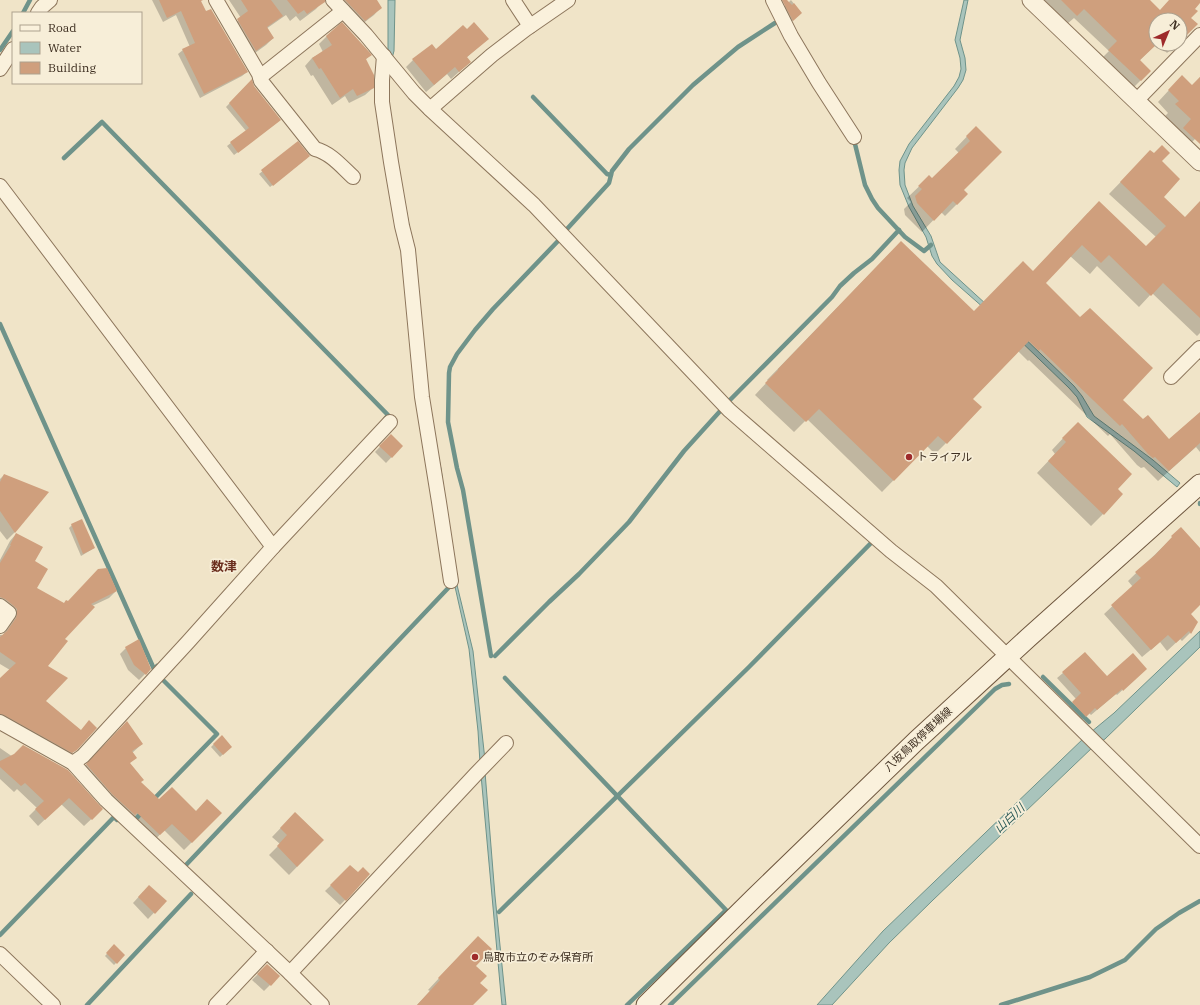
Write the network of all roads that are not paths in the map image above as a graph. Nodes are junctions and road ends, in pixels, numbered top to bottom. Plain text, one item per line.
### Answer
1 (50, 0) edge
2 (216, 0) edge
3 (333, 0) edge
4 (513, 0) edge
5 (568, 0) edge
6 (773, 0) edge
7 (1031, 0) edge
8 (344, 11) junction
9 (39, 12) edge
10 (530, 26) junction
11 (1200, 35) edge
12 (12, 51) edge
13 (384, 56) junction
14 (0, 69) edge
15 (260, 77) junction
16 (1136, 102) junction
17 (430, 109) junction
18 (854, 136) dead end
19 (1200, 162) edge
20 (353, 178) dead end
21 (0, 186) edge
22 (1200, 348) edge
23 (1171, 378) dead end
24 (390, 422) dead end
25 (1200, 484) edge
26 (273, 547) junction
27 (451, 581) dead end
28 (0, 606) edge
29 (0, 626) edge
30 (1008, 656) junction
31 (0, 722) edge
32 (506, 743) dead end
33 (73, 763) junction
34 (1200, 846) edge
35 (267, 951) junction
36 (0, 954) edge
37 (290, 973) junction
38 (53, 1005) edge
39 (216, 1005) edge
40 (322, 1005) edge
41 (646, 1005) edge

1 - 9 street
2 - 15 street
3 - 8 street
4 - 10 street
5 - 10 street
6 - 18 street
7 - 16 street
8 - 13 street
8 - 15 street
10 - 17 street
11 - 16 street
12 - 14 street
13 - 17 street
13 - 27 street
15 - 20 street
16 - 19 street
17 - 30 street
21 - 26 street
22 - 23 street
24 - 26 street
25 - 30 main road, 八坂鳥取停車場線
26 - 33 street
28 - 29 street
30 - 34 street
30 - 41 main road, 八坂鳥取停車場線
31 - 33 street
32 - 37 street
33 - 35 street
35 - 37 street
35 - 39 street
36 - 38 street
37 - 40 street

